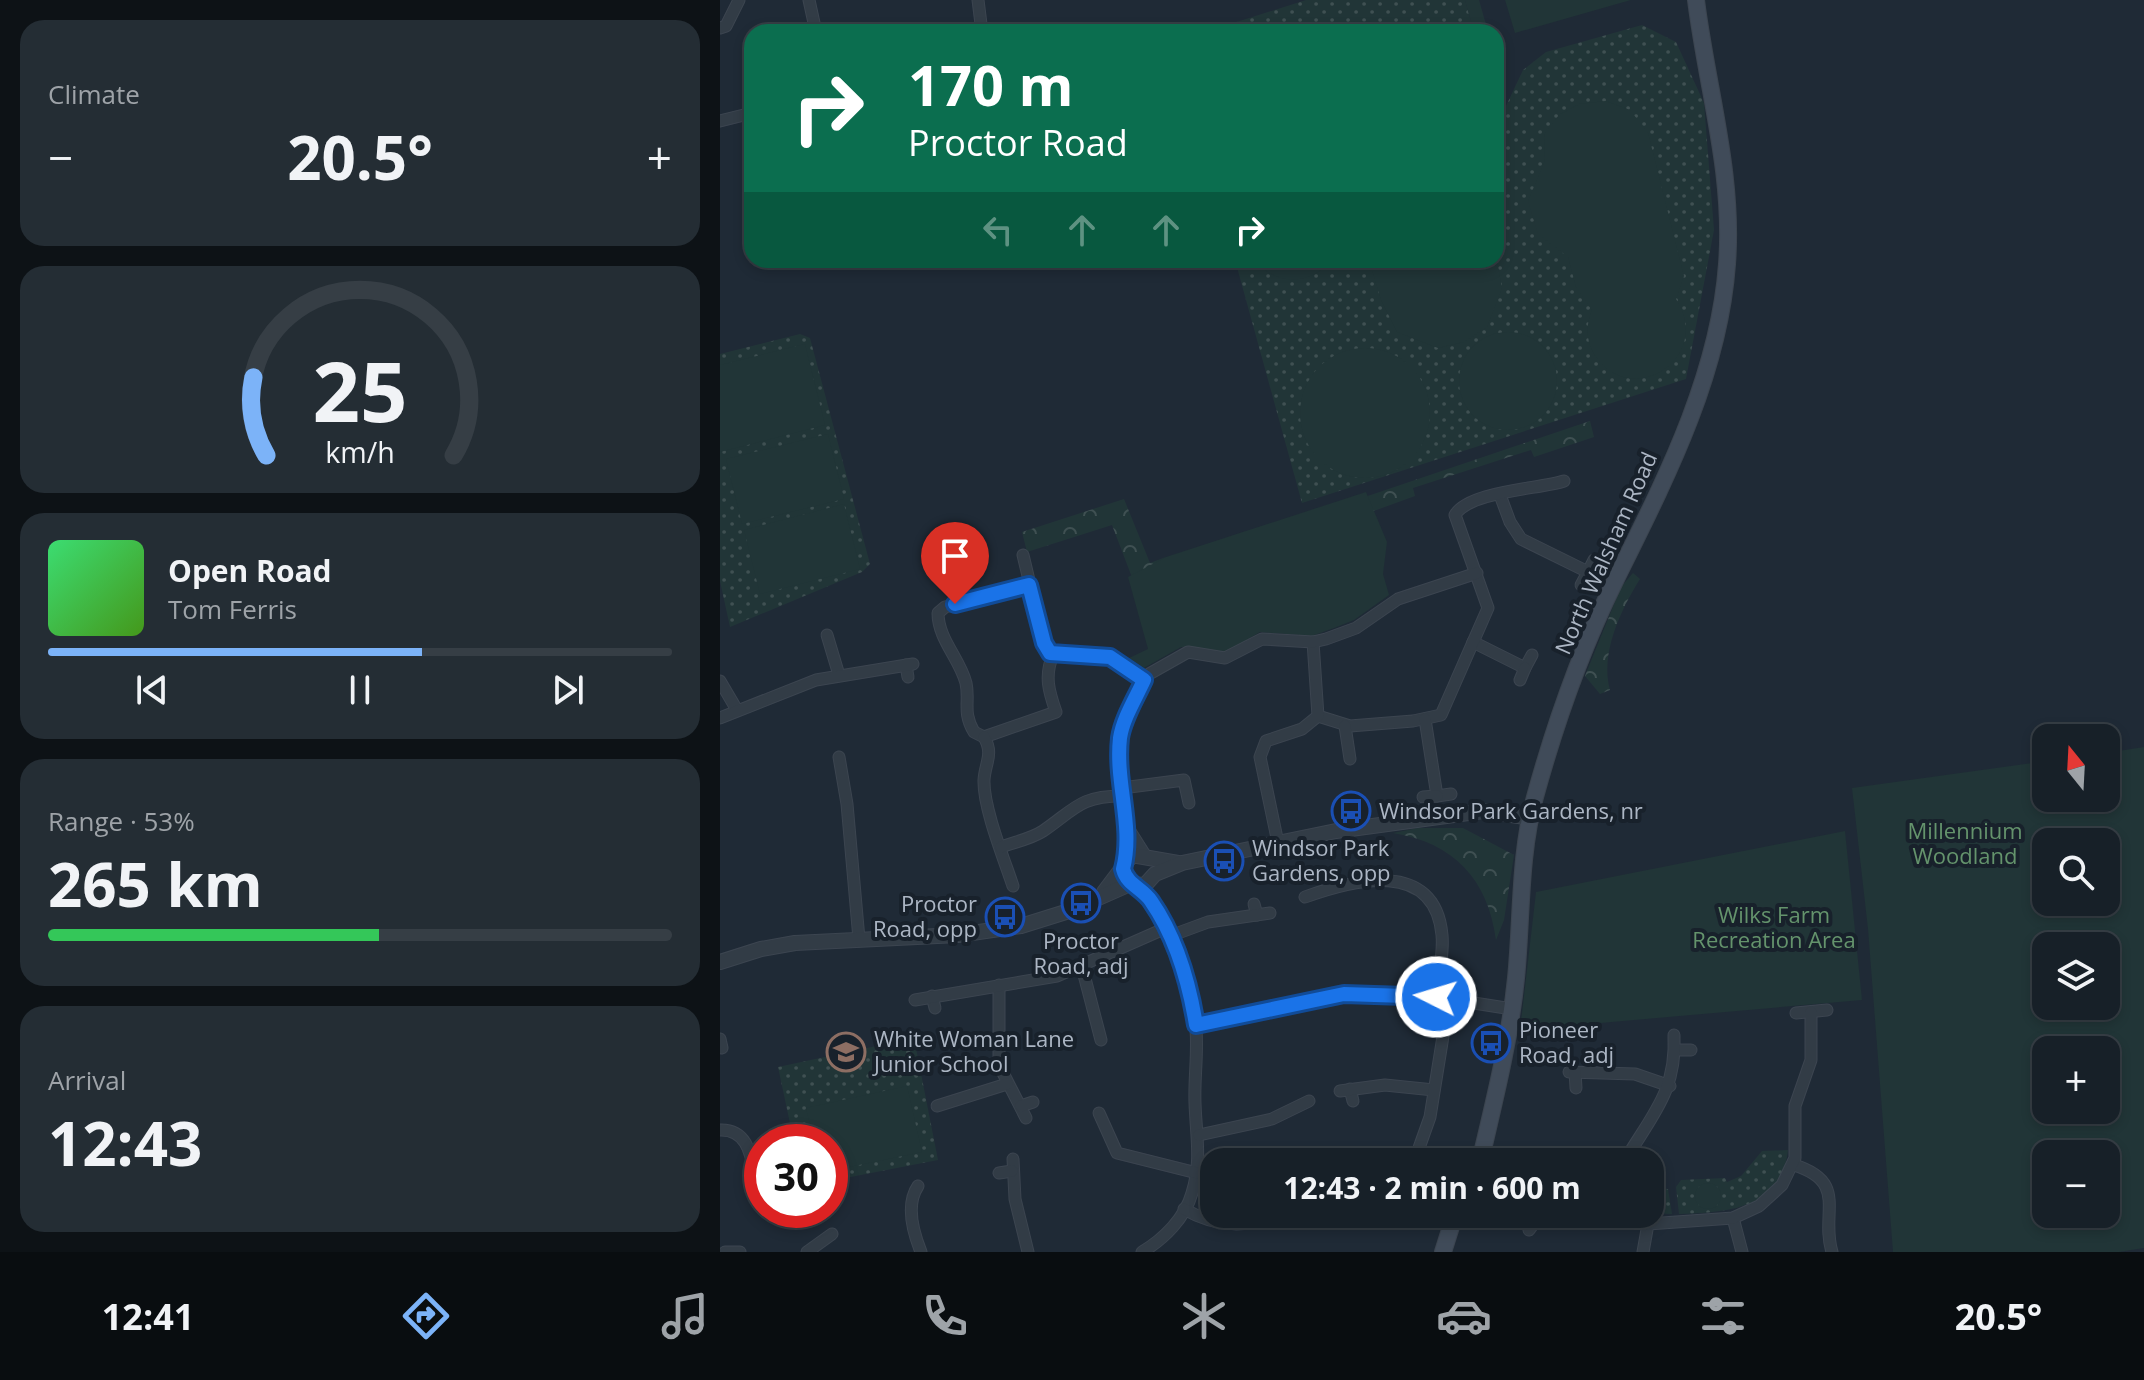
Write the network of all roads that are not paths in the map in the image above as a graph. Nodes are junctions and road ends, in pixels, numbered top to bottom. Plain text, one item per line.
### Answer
1 (739, 0) edge
2 (809, 0) edge
3 (978, 0) edge
4 (1696, 0) edge
5 (814, 24) edge
6 (981, 24) edge
7 (720, 28) edge
8 (744, 115) edge
9 (720, 121) edge
10 (1564, 481) dead end
11 (1500, 495) junction
12 (1023, 555) dead end
13 (1594, 560) dead end
14 (1588, 572) junction
15 (1477, 573) junction
16 (1029, 585) junction
17 (1581, 585) dead end
18 (827, 635) dead end
19 (1313, 642) junction
20 (1473, 642) junction
21 (1053, 655) junction
22 (1532, 655) dead end
23 (1525, 668) junction
24 (909, 669) dead end
25 (839, 675) junction
26 (1144, 680) junction
27 (1520, 680) dead end
28 (720, 681) edge
29 (737, 710) junction
30 (1318, 716) junction
31 (720, 718) edge
32 (1425, 719) junction
33 (1345, 726) junction
34 (984, 737) junction
35 (839, 757) dead end
36 (1350, 759) dead end
37 (1122, 792) junction
38 (1451, 794) dead end
39 (1437, 796) junction
40 (1423, 797) dead end
41 (1189, 803) dead end
42 (1531, 818) junction
43 (1128, 828) junction
44 (1278, 843) junction
45 (1001, 847) junction
46 (1147, 856) junction
47 (1182, 863) junction
48 (1125, 864) junction
49 (1154, 877) junction
50 (1133, 885) junction
51 (1013, 886) dead end
52 (1311, 890) dead end
53 (1101, 896) junction
54 (1260, 911) dead end
55 (1161, 917) junction
56 (1168, 932) junction
57 (859, 939) junction
58 (720, 962) edge
59 (1082, 967) junction
60 (999, 985) junction
61 (1436, 997) junction
62 (1449, 999) junction
63 (915, 1000) dead end
64 (1512, 1009) junction
65 (1827, 1010) dead end
66 (1811, 1012) junction
67 (1796, 1013) dead end
68 (1196, 1025) junction
69 (1674, 1035) dead end
70 (1101, 1040) dead end
71 (1675, 1050) junction
72 (1691, 1050) dead end
73 (1007, 1084) junction
74 (1670, 1086) junction
75 (1576, 1088) dead end
76 (1434, 1090) junction
77 (1347, 1094) dead end
78 (937, 1106) dead end
79 (1303, 1109) dead end
80 (1099, 1113) dead end
81 (1026, 1118) dead end
82 (720, 1130) edge
83 (1199, 1135) junction
84 (744, 1140) edge
85 (1420, 1148) edge
86 (1482, 1148) edge
87 (1632, 1148) edge
88 (1794, 1165) junction
89 (999, 1173) dead end
90 (1197, 1173) junction
91 (918, 1193) dead end
92 (1184, 1209) junction
93 (1200, 1218) edge
94 (1733, 1218) junction
95 (1664, 1223) edge
96 (1451, 1228) edge
97 (1461, 1228) edge
98 (1647, 1228) edge
99 (832, 1234) dead end
100 (811, 1251) edge
101 (725, 1252) edge
102 (740, 1252) edge
103 (921, 1252) edge
104 (1028, 1252) edge
105 (1142, 1252) edge
106 (1443, 1252) edge
107 (1455, 1252) edge
108 (1643, 1252) edge
109 (1742, 1252) edge
110 (1832, 1252) edge

1 - 7 street
2 - 5 street
3 - 6 street
4 - 42 main road, North Walsham Road
8 - 9 street
10 - 11 street
11 - 14 street
11 - 15 street
12 - 16 street
13 - 14 street
14 - 17 street
15 - 19 street
15 - 20 street
16 - 21 street
16 - 34 street
18 - 25 street
19 - 26 street
19 - 30 street
20 - 23 street
20 - 32 street
21 - 26 street
21 - 34 street
22 - 23 street
23 - 27 street
24 - 25 street
25 - 29 street
26 - 37 street
28 - 29 street
29 - 31 street
30 - 33 street
30 - 44 street
32 - 33 street
32 - 39 street
33 - 36 street
34 - 45 street
35 - 57 street
37 - 41 street
37 - 43 street
37 - 45 street
38 - 39 street
39 - 40 street
42 - 44 street
42 - 64 main road, North Walsham Road
43 - 46 street
43 - 48 street
44 - 47 street
45 - 51 street
46 - 47 street
46 - 48 street
46 - 49 street
47 - 49 street
48 - 50 street
48 - 53 street
49 - 50 street
49 - 55 street
50 - 53 street
50 - 55 street
52 - 61 street
53 - 57 street
54 - 56 street
55 - 56 street
56 - 59 street
56 - 68 street
57 - 58 street
59 - 60 street
59 - 70 street
60 - 63 street
60 - 73 street
61 - 62 street
61 - 68 street
62 - 64 street
62 - 76 street
64 - 86 main road, North Walsham Road
65 - 66 street
66 - 67 street
66 - 88 street
68 - 83 street
69 - 71 street
71 - 72 street
71 - 74 street
73 - 78 street
73 - 81 street
74 - 75 street
74 - 87 street
76 - 77 street
76 - 85 street
79 - 83 street
80 - 90 street
82 - 84 street
83 - 90 street
88 - 94 street
88 - 110 street
89 - 104 street
90 - 92 street
91 - 103 street
92 - 93 street
92 - 105 street
94 - 95 street
94 - 109 street
96 - 106 main road
97 - 107 main road
98 - 108 street
99 - 100 street
101 - 102 street

